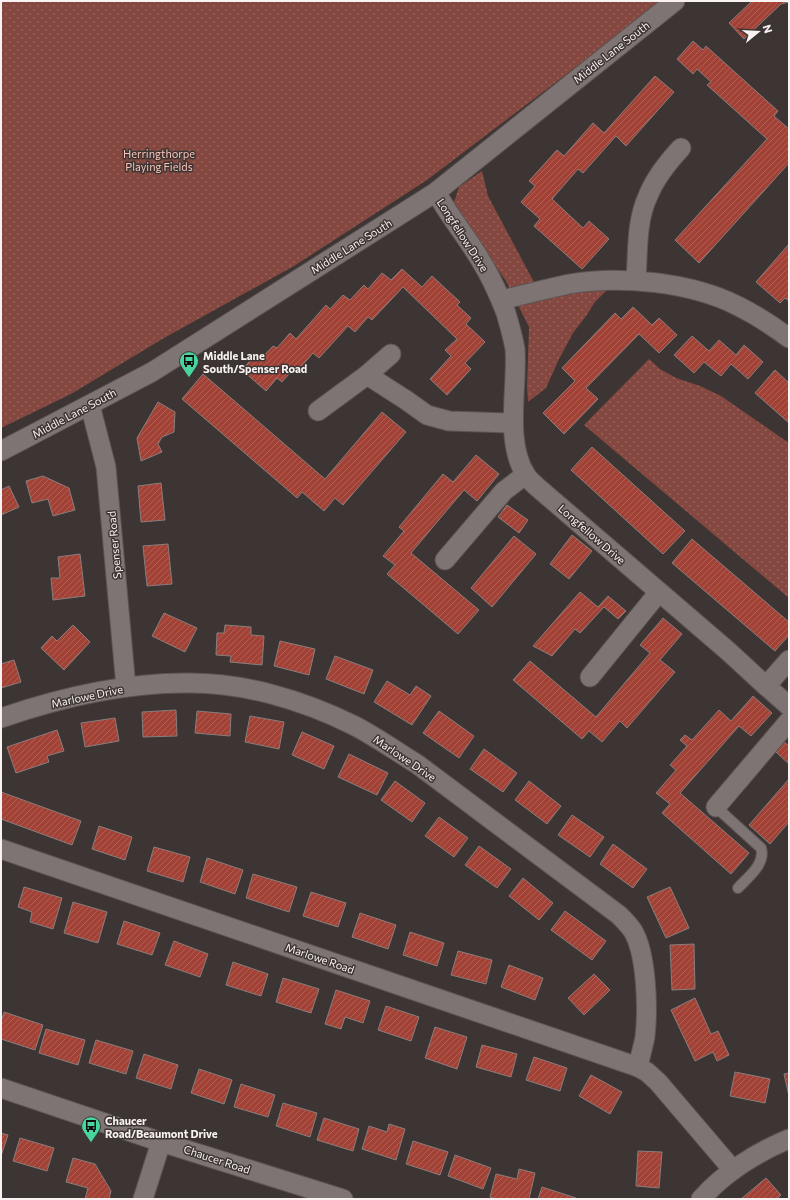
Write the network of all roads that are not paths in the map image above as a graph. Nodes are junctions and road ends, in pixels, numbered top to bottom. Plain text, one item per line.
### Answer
1 (675, 1) edge
2 (681, 148) dead end
3 (436, 192) junction
4 (636, 280) junction
5 (501, 300) junction
6 (789, 338) edge
7 (391, 354) dead end
8 (367, 374) junction
9 (90, 405) junction
10 (318, 411) dead end
11 (513, 423) junction
12 (1, 452) edge
13 (525, 475) junction
14 (445, 560) dead end
15 (659, 592) junction
16 (789, 660) edge
17 (590, 677) dead end
18 (766, 686) junction
19 (126, 687) junction
20 (789, 706) edge
21 (1, 718) edge
22 (789, 721) edge
23 (716, 807) joint
24 (1, 849) edge
25 (738, 888) dead end
26 (638, 1067) junction
27 (1, 1088) edge
28 (789, 1139) edge
29 (161, 1142) junction
30 (733, 1170) junction
31 (143, 1199) edge
32 (343, 1199) edge
33 (701, 1199) edge

1 - 3 street, Middle Lane South
2 - 4 street
3 - 5 street, Longfellow Drive
3 - 9 street, Middle Lane South
4 - 5 street
4 - 6 street
5 - 11 street, Longfellow Drive
7 - 8 street
8 - 10 street
8 - 11 street
9 - 12 street, Middle Lane South
9 - 19 street, Spenser Road
11 - 13 street, Longfellow Drive
13 - 14 street
13 - 15 street, Longfellow Drive
15 - 17 street
15 - 18 street, Longfellow Drive
16 - 18 street
18 - 20 street, Longfellow Drive
19 - 21 street, Marlowe Drive
19 - 26 street, Marlowe Drive
22 - 23 street
23 - 25 lane
24 - 26 street, Marlowe Road
26 - 30 street, Marlowe Road
27 - 29 street, Chaucer Road
28 - 30 street
29 - 31 street
29 - 32 street, Chaucer Road
30 - 33 street

